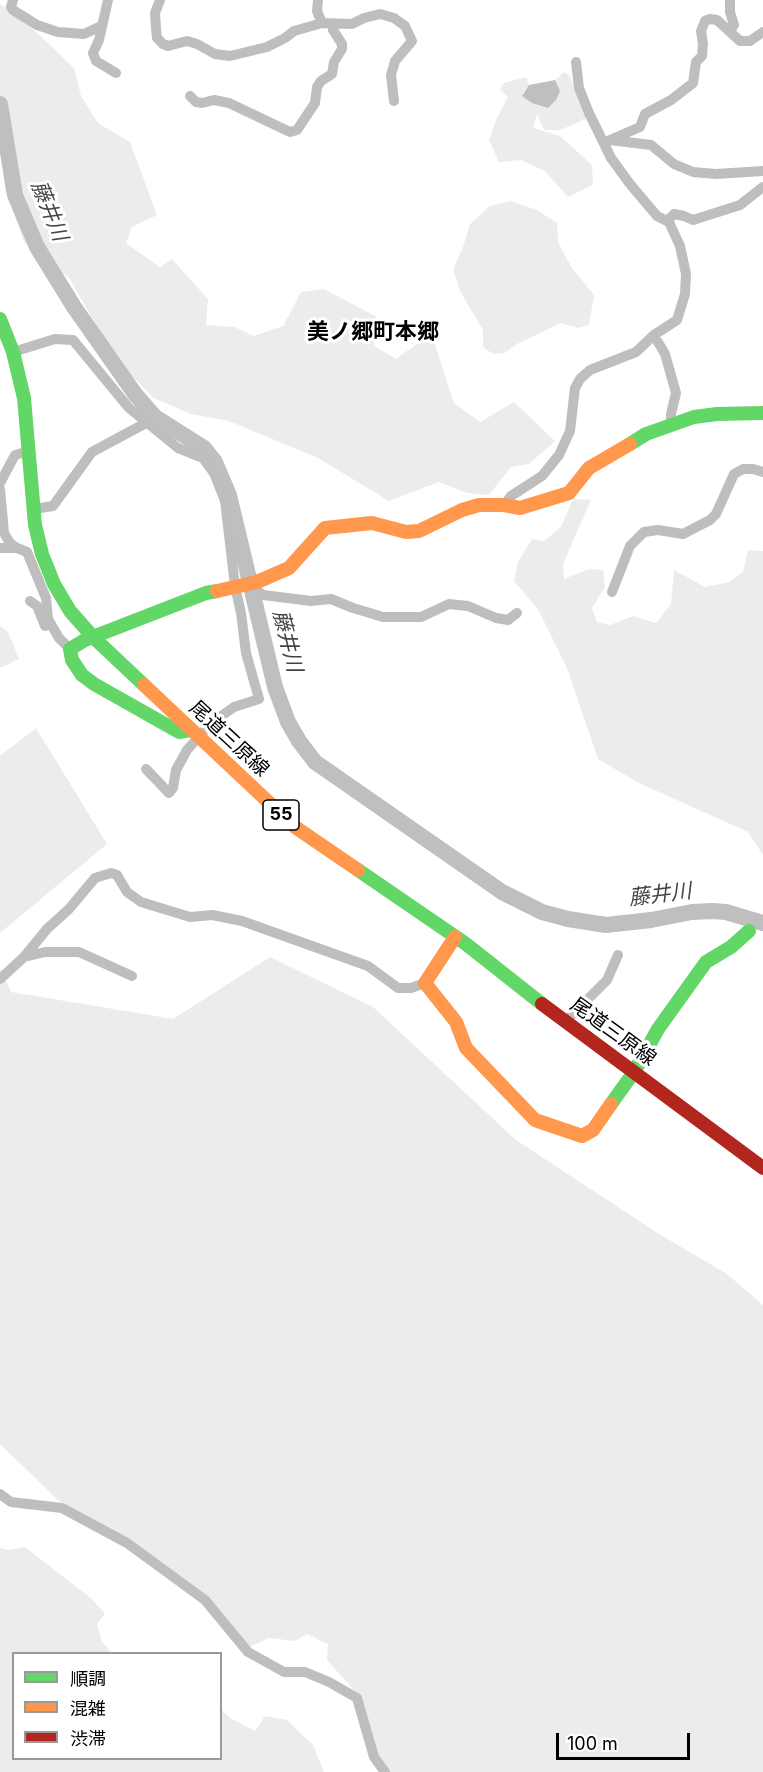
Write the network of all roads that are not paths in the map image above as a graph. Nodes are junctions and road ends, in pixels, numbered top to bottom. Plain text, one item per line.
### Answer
1 (13, 0) edge
2 (108, 0) edge
3 (160, 0) edge
4 (318, 0) edge
5 (730, 0) edge
6 (327, 24) junction
7 (101, 26) junction
8 (730, 31) junction
9 (763, 32) edge
10 (576, 62) dead end
11 (116, 73) dead end
12 (190, 96) dead end
13 (394, 102) dead end
14 (607, 141) junction
15 (763, 171) edge
16 (763, 187) edge
17 (669, 222) junction
18 (0, 319) edge
19 (677, 320) junction
20 (658, 342) junction
21 (13, 352) junction
22 (636, 352) junction
23 (763, 413) edge
24 (146, 423) junction
25 (671, 424) junction
26 (28, 451) junction
27 (763, 472) edge
28 (0, 483) edge
29 (0, 489) edge
30 (504, 505) junction
31 (33, 509) junction
32 (0, 548) edge
33 (17, 548) junction
34 (257, 582) junction
35 (234, 586) junction
36 (612, 592) dead end
37 (30, 601) dead end
38 (517, 613) dead end
39 (93, 637) junction
40 (70, 649) junction
41 (194, 734) junction
42 (146, 769) dead end
43 (749, 931) dead end
44 (455, 937) junction
45 (618, 955) dead end
46 (24, 957) junction
47 (132, 976) dead end
48 (0, 979) edge
49 (425, 983) junction
50 (565, 1022) junction
51 (634, 1072) junction
52 (763, 1168) edge
53 (0, 1494) edge
54 (385, 1772) edge

1 - 7 street
2 - 7 street
3 - 6 street
4 - 6 street
5 - 8 street
6 - 12 street
6 - 13 street
7 - 11 street
8 - 9 street
8 - 14 street
10 - 14 street
14 - 15 street
14 - 17 street
16 - 17 street
17 - 19 street
18 - 21 street, 尾道三原線 / 55
19 - 20 street
19 - 22 street
20 - 22 street
20 - 25 street
21 - 24 street
21 - 26 street, 尾道三原線 / 55
22 - 30 street
23 - 25 street
24 - 31 street
24 - 35 street
25 - 30 street
26 - 28 street
26 - 31 street, 尾道三原線 / 55
27 - 36 street
29 - 33 street
30 - 34 street
31 - 39 street, 尾道三原線 / 55
32 - 33 street
33 - 40 street
34 - 35 street
34 - 38 street
35 - 39 street
35 - 41 street
37 - 40 street
39 - 40 street
39 - 41 street, 尾道三原線 / 55
40 - 41 street
41 - 42 street
41 - 44 street, 尾道三原線 / 55
43 - 51 street
44 - 49 street
44 - 50 street, 尾道三原線 / 55
45 - 50 street
46 - 47 street
46 - 48 street
46 - 49 street
49 - 51 street
50 - 51 street, 尾道三原線 / 55
51 - 52 street, 尾道三原線 / 55
53 - 54 street

